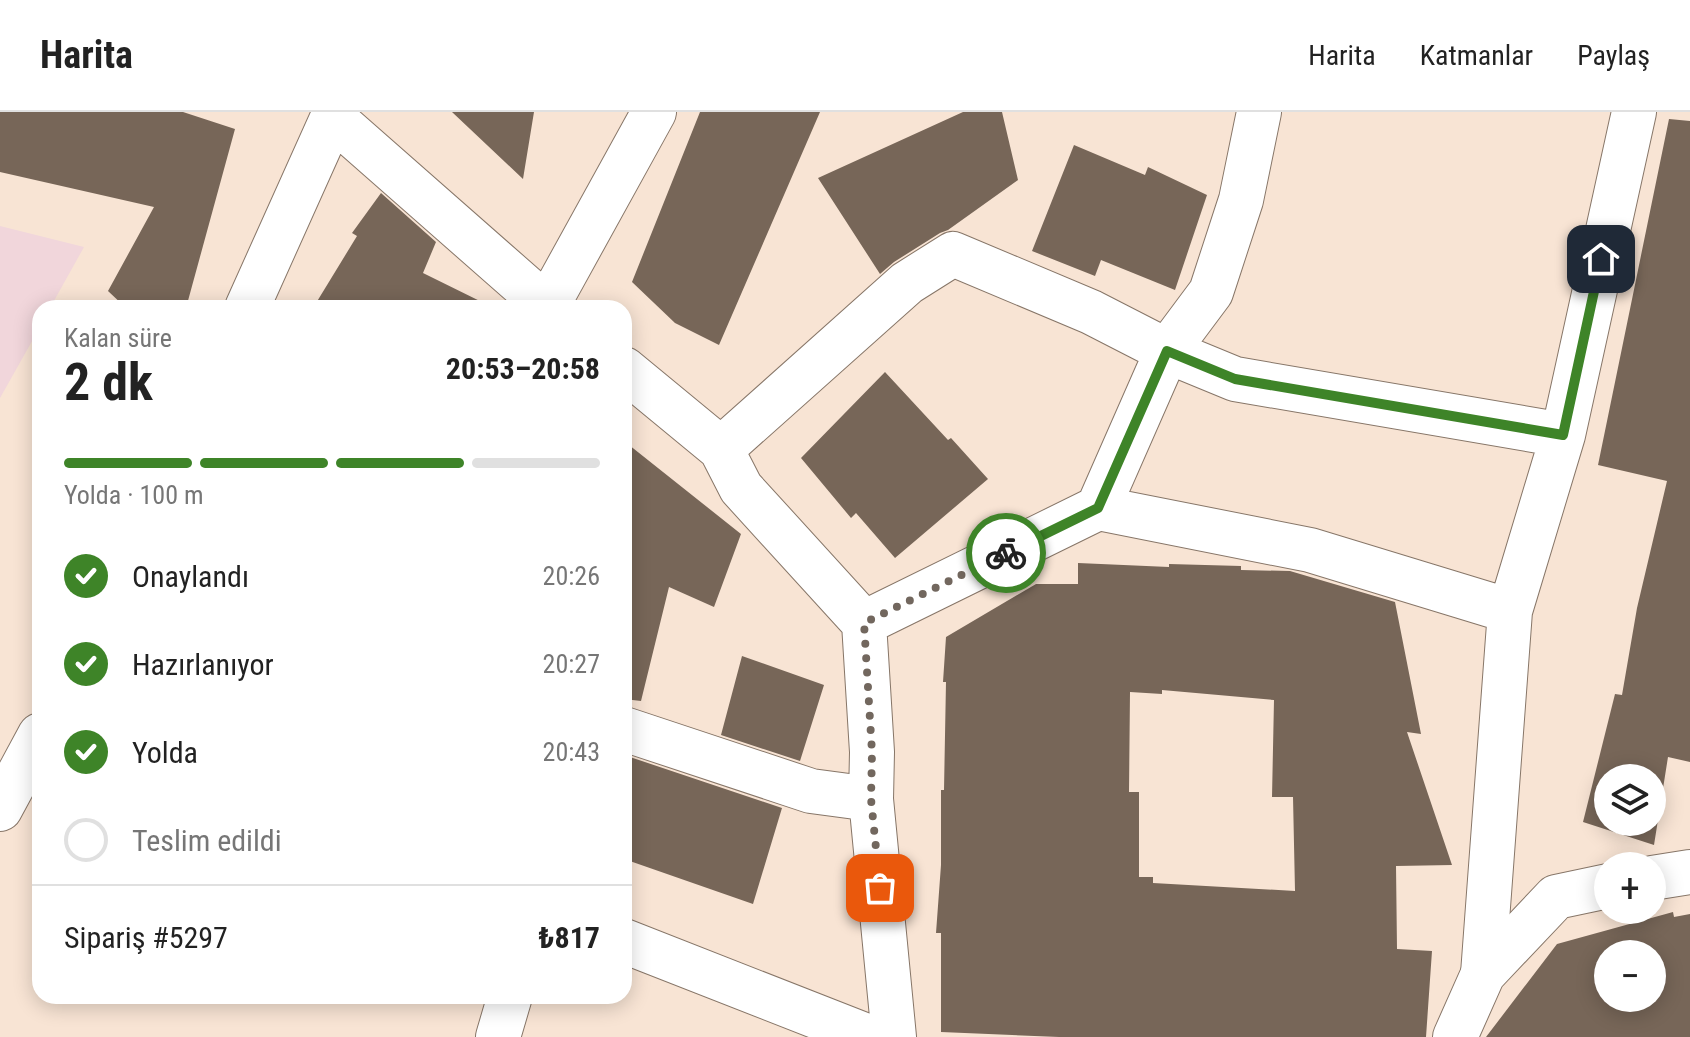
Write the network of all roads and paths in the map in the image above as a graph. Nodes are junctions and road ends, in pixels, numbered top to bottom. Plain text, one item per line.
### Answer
1 (654, 112) edge
2 (1259, 112) edge
3 (1634, 112) edge
4 (334, 115) edge
5 (251, 300) edge
6 (540, 300) edge
7 (552, 300) edge
8 (1167, 351) junction
9 (632, 376) edge
10 (1563, 435) junction
11 (721, 449) junction
12 (1098, 508) junction
13 (1510, 611) junction
14 (864, 623) junction
15 (632, 732) edge
16 (32, 750) edge
17 (871, 799) junction
18 (0, 809) edge
19 (1690, 872) edge
20 (1666, 876) edge
21 (1594, 889) edge
22 (632, 944) edge
23 (1483, 974) junction
24 (508, 1004) edge
25 (498, 1037) edge
26 (869, 1037) edge
27 (894, 1037) edge
28 (1455, 1037) edge

1 - 7 street
2 - 8 street
3 - 10 street
4 - 5 street
4 - 6 street
8 - 10 street
8 - 11 street
8 - 12 street
9 - 11 street
10 - 13 street
11 - 14 street
12 - 13 street
12 - 14 street
13 - 23 street
14 - 17 street
15 - 17 street
16 - 18 street
17 - 27 street
19 - 20 street
21 - 23 street
22 - 26 street
23 - 28 street
24 - 25 street

